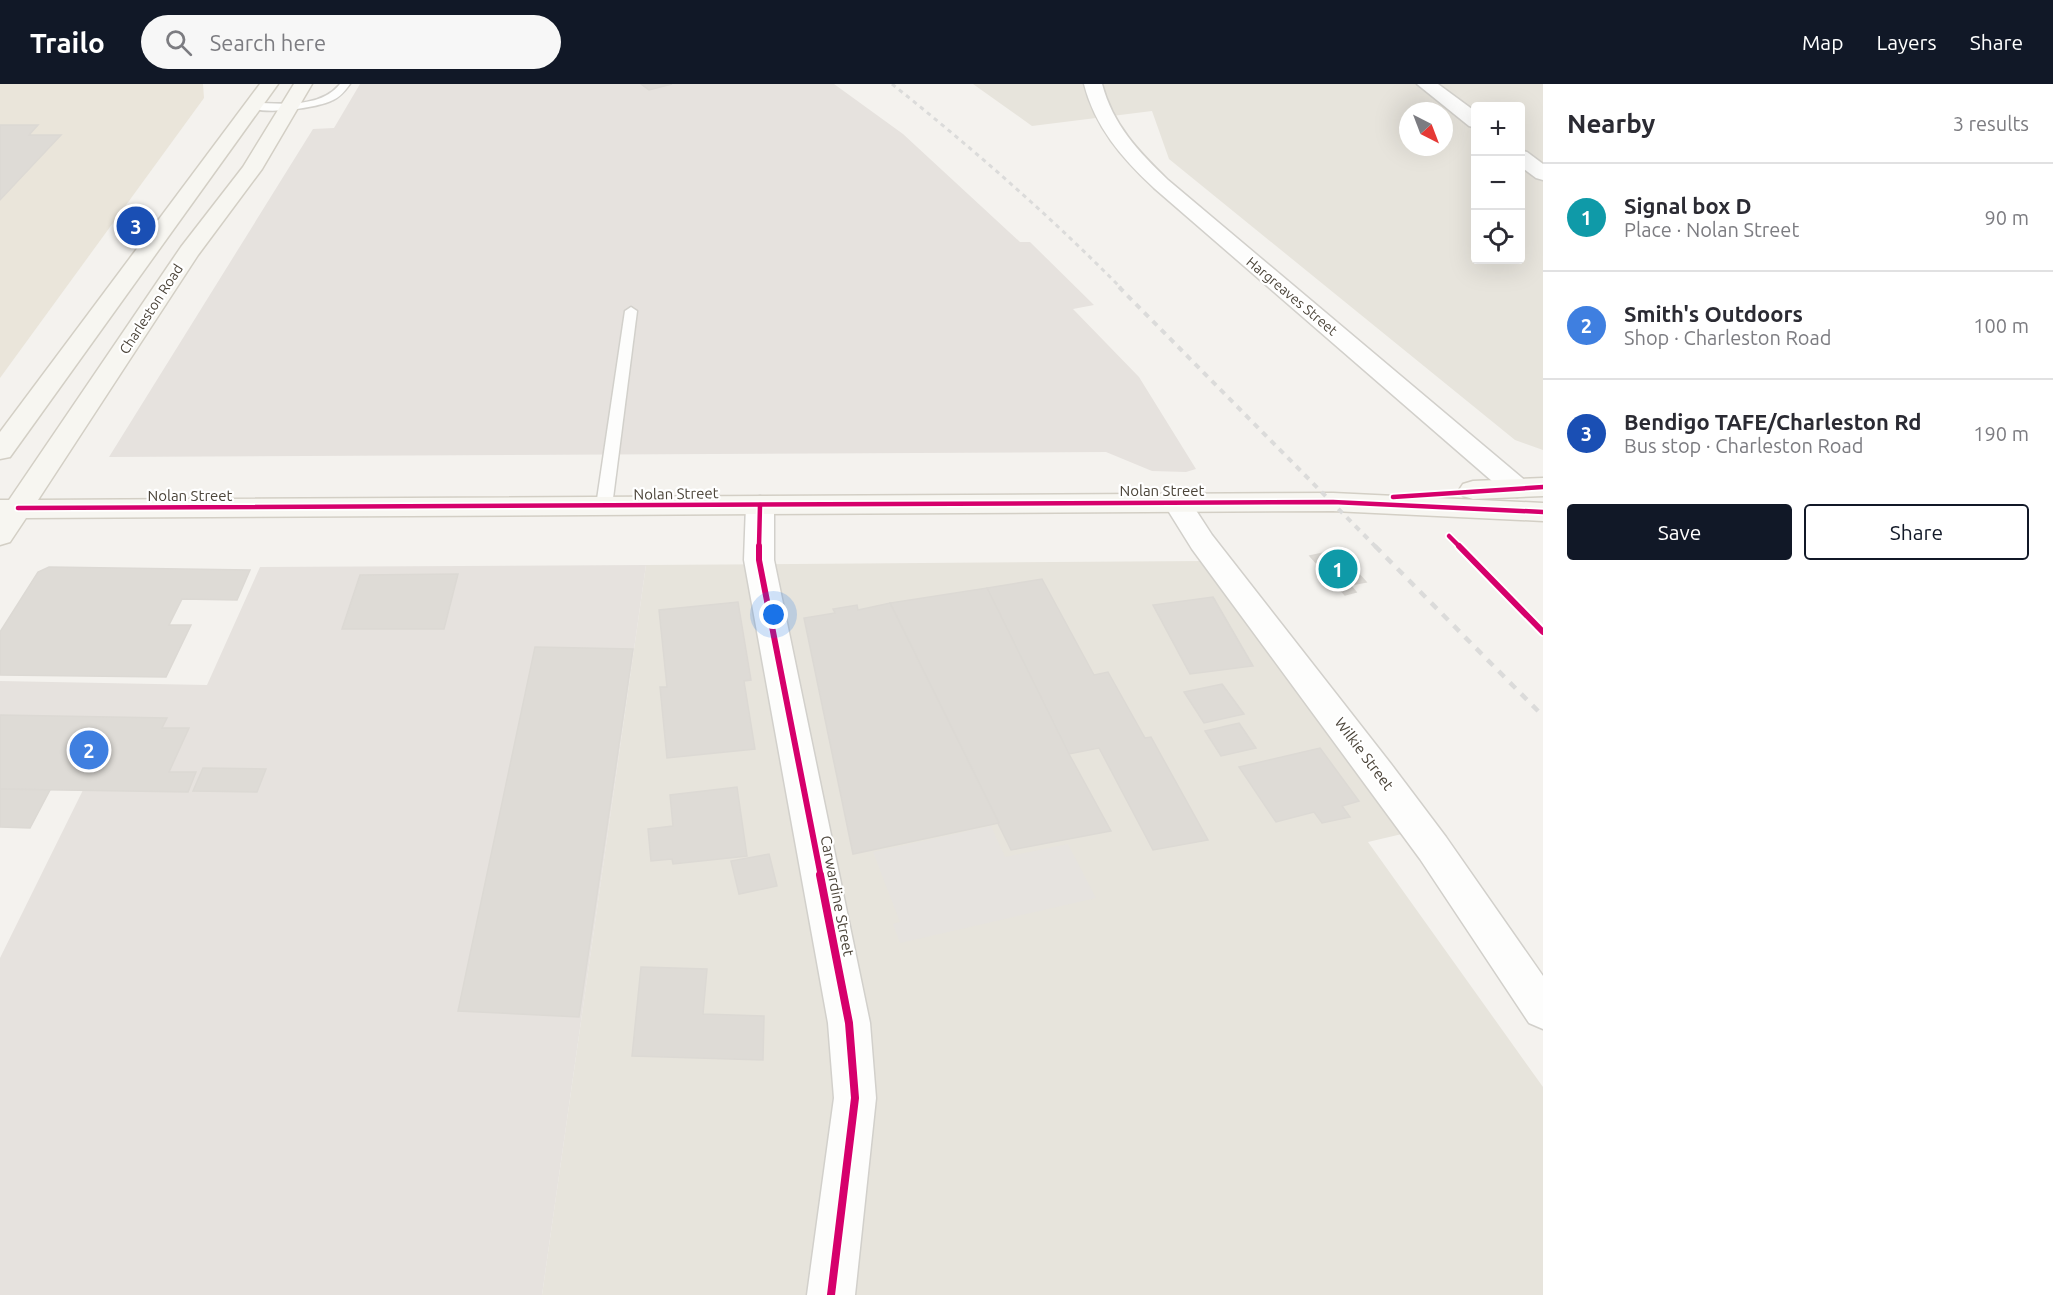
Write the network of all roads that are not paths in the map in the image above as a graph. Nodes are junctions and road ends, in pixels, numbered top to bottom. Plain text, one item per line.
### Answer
1 (269, 84) edge
2 (303, 84) edge
3 (345, 84) edge
4 (1093, 84) edge
5 (1426, 84) edge
6 (253, 106) junction
7 (290, 106) junction
8 (1471, 118) edge
9 (1525, 159) edge
10 (1543, 174) edge
11 (630, 311) dead end
12 (91, 327) junction
13 (139, 327) junction
14 (0, 451) edge
15 (1534, 500) edge
16 (1178, 504) junction
17 (760, 505) junction
18 (604, 506) junction
19 (9, 508) edge
20 (0, 535) edge
21 (1543, 1010) edge
22 (831, 1295) edge

1 - 6 street
2 - 7 street, Charleston Road
3 - 7 lane
4 - 15 street, Hargreaves Street
5 - 8 street
6 - 7 lane
6 - 12 street
7 - 13 street, Charleston Road
9 - 10 street
11 - 18 lane
12 - 13 street
12 - 14 street
13 - 19 street, Charleston Road
15 - 16 street, Nolan Street
16 - 17 street, Nolan Street
16 - 21 street, Wilkie Street
17 - 18 street, Nolan Street
17 - 22 street, Carwardine Street
18 - 19 street, Nolan Street
19 - 20 street, Charleston Road

